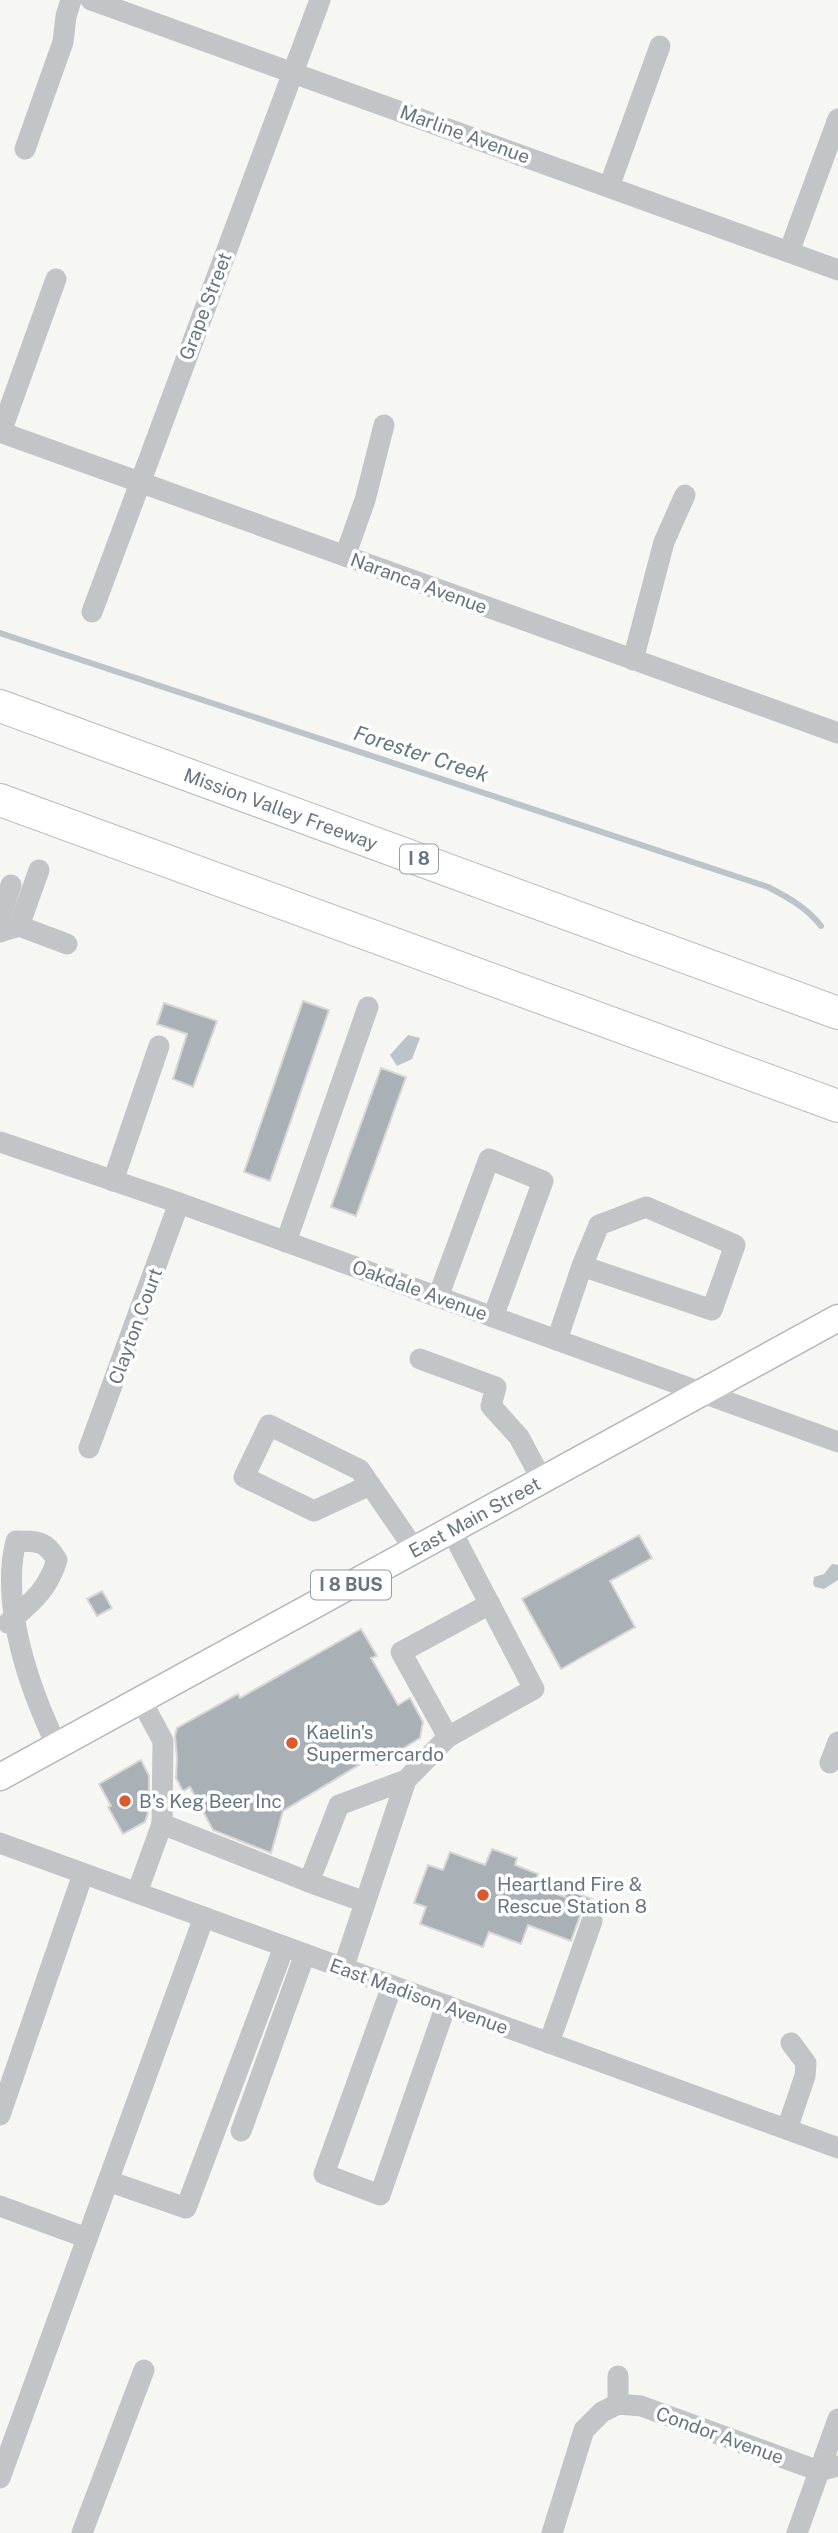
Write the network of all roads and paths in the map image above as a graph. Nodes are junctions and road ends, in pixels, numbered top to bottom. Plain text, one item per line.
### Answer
1 (71, 0) edge
2 (91, 0) edge
3 (320, 0) edge
4 (660, 46) dead end
5 (293, 71) junction
6 (838, 119) edge
7 (25, 149) dead end
8 (610, 187) junction
9 (789, 252) junction
10 (838, 270) edge
11 (56, 279) dead end
12 (384, 425) dead end
13 (0, 432) edge
14 (139, 481) junction
15 (685, 495) dead end
16 (345, 556) junction
17 (92, 612) dead end
18 (632, 660) junction
19 (0, 706) edge
20 (838, 733) edge
21 (0, 800) edge
22 (39, 870) dead end
23 (11, 885) dead end
24 (6, 925) edge
25 (67, 944) dead end
26 (368, 1007) dead end
27 (838, 1013) edge
28 (159, 1046) dead end
29 (838, 1106) edge
30 (0, 1142) edge
31 (113, 1181) junction
32 (179, 1203) junction
33 (286, 1242) junction
34 (582, 1266) junction
35 (438, 1297) junction
36 (493, 1317) junction
37 (838, 1318) edge
38 (557, 1340) junction
39 (419, 1359) dead end
40 (702, 1392) junction
41 (838, 1442) edge
42 (89, 1448) dead end
43 (542, 1480) junction
44 (370, 1485) junction
45 (451, 1530) junction
46 (415, 1550) junction
47 (490, 1604) junction
48 (8, 1623) dead end
49 (141, 1700) junction
50 (448, 1737) junction
51 (838, 1742) edge
52 (57, 1746) junction
53 (831, 1763) dead end
54 (0, 1777) edge
55 (407, 1780) junction
56 (162, 1824) junction
57 (0, 1844) edge
58 (83, 1874) junction
59 (309, 1882) junction
60 (136, 1893) junction
61 (366, 1902) junction
62 (204, 1917) junction
63 (592, 1922) dead end
64 (284, 1947) junction
65 (305, 1954) junction
66 (343, 1969) junction
67 (392, 1986) junction
68 (446, 2006) junction
69 (549, 2043) junction
70 (791, 2043) dead end
71 (0, 2115) edge
72 (787, 2129) junction
73 (242, 2131) dead end
74 (838, 2148) edge
75 (108, 2181) junction
76 (0, 2206) edge
77 (87, 2238) junction
78 (144, 2370) dead end
79 (618, 2376) dead end
80 (610, 2408) junction
81 (838, 2419) edge
82 (828, 2469) edge
83 (0, 2478) edge
84 (82, 2533) edge
85 (552, 2533) edge
86 (796, 2533) edge

1 - 7 street
2 - 5 street, Marline Avenue
3 - 5 street, Grape Street
4 - 8 street
5 - 8 street, Marline Avenue
5 - 14 street, Grape Street
6 - 9 street
8 - 9 street, Marline Avenue
9 - 10 street, Marline Avenue
11 - 13 street
12 - 16 street
13 - 14 street, Naranca Avenue
14 - 16 street, Naranca Avenue
14 - 17 street, Grape Street
15 - 18 street
16 - 18 street, Naranca Avenue
18 - 20 street, Naranca Avenue
19 - 27 highway, Mission Valley Freeway / I 8
21 - 29 highway
22 - 24 street
23 - 24 street
24 - 25 street
26 - 33 street
28 - 31 street
30 - 31 street, Oakdale Avenue
31 - 32 street, Oakdale Avenue
32 - 33 street, Oakdale Avenue
32 - 42 street, Clayton Court
33 - 35 street, Oakdale Avenue
34 - 34 street
34 - 38 street
35 - 36 street, Oakdale Avenue
35 - 36 street
36 - 38 street, Oakdale Avenue
37 - 40 main road, East Main Street / I 8 BUS
38 - 40 street, Oakdale Avenue
39 - 43 street
40 - 41 street, Oakdale Avenue
40 - 43 main road, East Main Street / I 8 BUS
43 - 45 main road, East Main Street / I 8 BUS
44 - 44 street
44 - 46 street
45 - 46 main road, East Main Street / I 8 BUS
45 - 47 street
46 - 49 main road, East Main Street / I 8 BUS
47 - 50 street
47 - 50 street
48 - 52 street
49 - 52 main road, East Main Street / I 8 BUS
49 - 56 street
50 - 55 street
51 - 53 street
52 - 54 main road, East Main Street / I 8 BUS
55 - 59 street
55 - 61 street
56 - 59 street
56 - 60 street
57 - 58 street, East Madison Avenue
58 - 60 street, East Madison Avenue
58 - 71 street
59 - 61 street
60 - 62 street, East Madison Avenue
61 - 66 street
62 - 64 street, East Madison Avenue
62 - 75 street
63 - 69 street
64 - 65 street, East Madison Avenue
64 - 75 street
65 - 66 street, East Madison Avenue
65 - 73 street
66 - 67 street, East Madison Avenue
67 - 68 street, East Madison Avenue
67 - 68 street
68 - 69 street, East Madison Avenue
69 - 72 street, East Madison Avenue
70 - 72 street
72 - 74 street, East Madison Avenue
75 - 77 street
76 - 77 street
77 - 83 street
78 - 84 street
79 - 80 street
80 - 82 street, Condor Avenue
80 - 85 street
81 - 82 street
82 - 86 street

